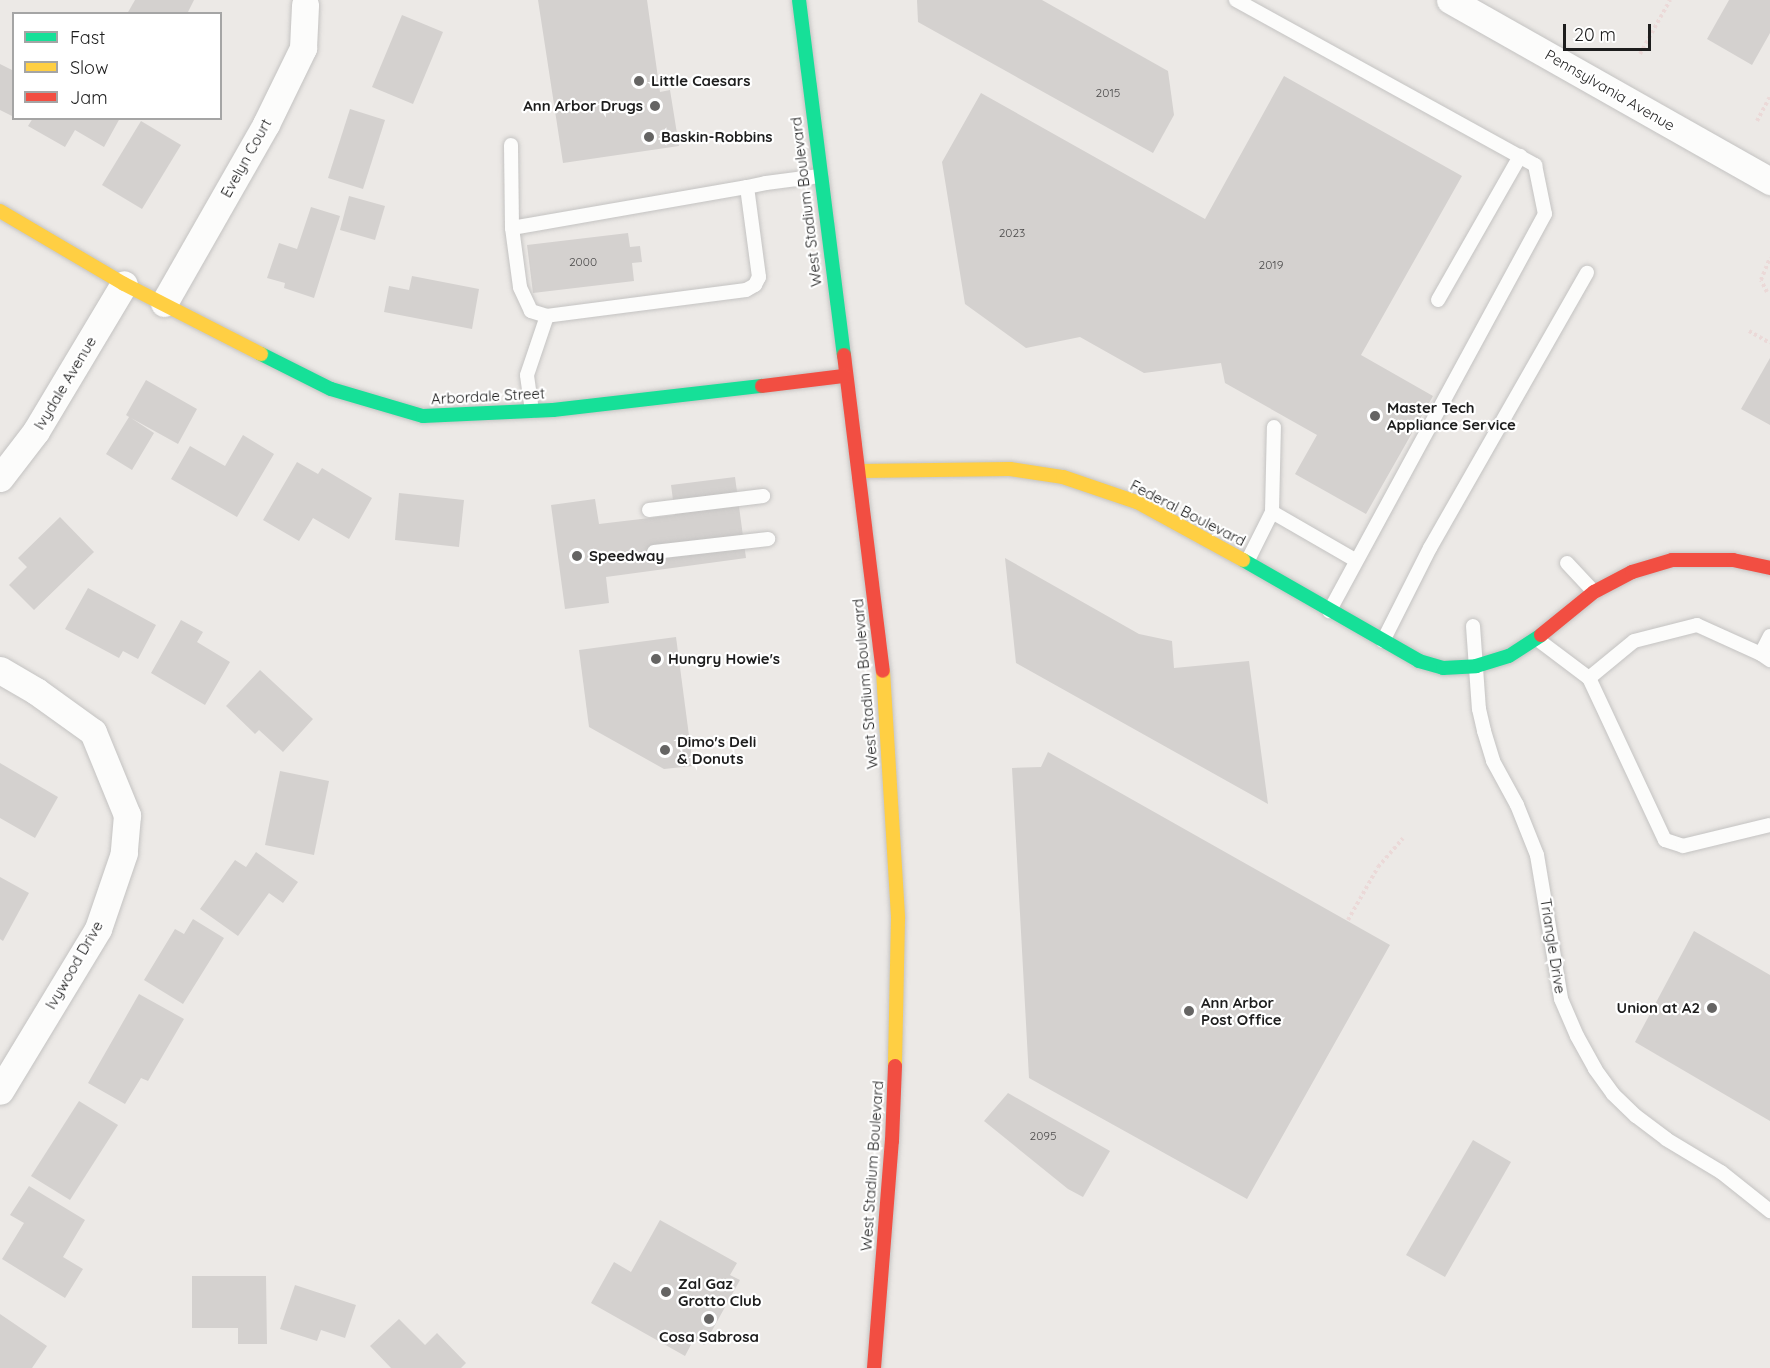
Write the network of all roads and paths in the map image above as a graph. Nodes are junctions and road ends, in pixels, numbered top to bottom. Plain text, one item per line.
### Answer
1 (798, 0) edge
2 (1236, 0) edge
3 (1450, 0) edge
4 (1670, 0) edge
5 (305, 5) dead end
6 (1640, 54) dead end
7 (1770, 97) edge
8 (1757, 121) dead end
9 (512, 145) dead end
10 (1520, 156) junction
11 (820, 176) junction
12 (1770, 181) edge
13 (747, 186) junction
14 (0, 211) edge
15 (512, 228) junction
16 (1770, 258) edge
17 (1587, 273) dead end
18 (124, 284) junction
19 (1767, 292) dead end
20 (1438, 300) dead end
21 (164, 303) junction
22 (547, 316) junction
23 (1749, 332) dead end
24 (1770, 343) edge
25 (844, 376) junction
26 (532, 411) junction
27 (1274, 427) dead end
28 (860, 471) junction
29 (0, 478) edge
30 (763, 496) dead end
31 (650, 510) dead end
32 (1272, 512) junction
33 (768, 539) dead end
34 (654, 552) dead end
35 (1355, 560) junction
36 (1246, 562) junction
37 (1567, 563) dead end
38 (1770, 568) edge
39 (1594, 592) junction
40 (1329, 611) junction
41 (1473, 626) dead end
42 (1770, 636) edge
43 (1537, 639) junction
44 (1383, 641) junction
45 (1765, 657) edge
46 (1476, 666) junction
47 (0, 670) edge
48 (1589, 678) junction
49 (1770, 825) edge
50 (1403, 838) dead end
51 (1348, 920) dead end
52 (0, 1091) edge
53 (1770, 1211) edge
54 (874, 1368) edge

1 - 11 street, West Stadium Boulevard
2 - 10 lane
3 - 12 street, Pennsylvania Avenue
4 - 6 path
5 - 21 street, Evelyn Court
7 - 8 path
9 - 15 lane
10 - 20 lane
10 - 35 lane
11 - 13 lane
11 - 25 street, West Stadium Boulevard
13 - 15 lane
13 - 22 lane
14 - 18 street, Arbordale Street
15 - 22 lane
16 - 19 path
17 - 44 lane
18 - 21 street, Arbordale Street
18 - 29 street, Ivydale Avenue
21 - 26 street, Arbordale Street
22 - 26 lane
23 - 24 path
25 - 26 street, Arbordale Street
25 - 28 street, West Stadium Boulevard
27 - 32 lane
28 - 36 street, Federal Boulevard
28 - 54 street, West Stadium Boulevard
30 - 31 lane
32 - 35 lane
32 - 36 lane
33 - 34 lane
35 - 40 lane
36 - 40 street, Federal Boulevard
37 - 39 lane
38 - 39 street, Federal Boulevard
39 - 43 street, Federal Boulevard
40 - 44 street, Federal Boulevard
41 - 46 lane, Triangle Drive
42 - 45 lane
43 - 46 street, Federal Boulevard
43 - 48 lane
44 - 46 street, Federal Boulevard
45 - 48 lane
46 - 53 lane, Triangle Drive
47 - 52 street, Ivywood Drive
48 - 49 lane
50 - 51 path

